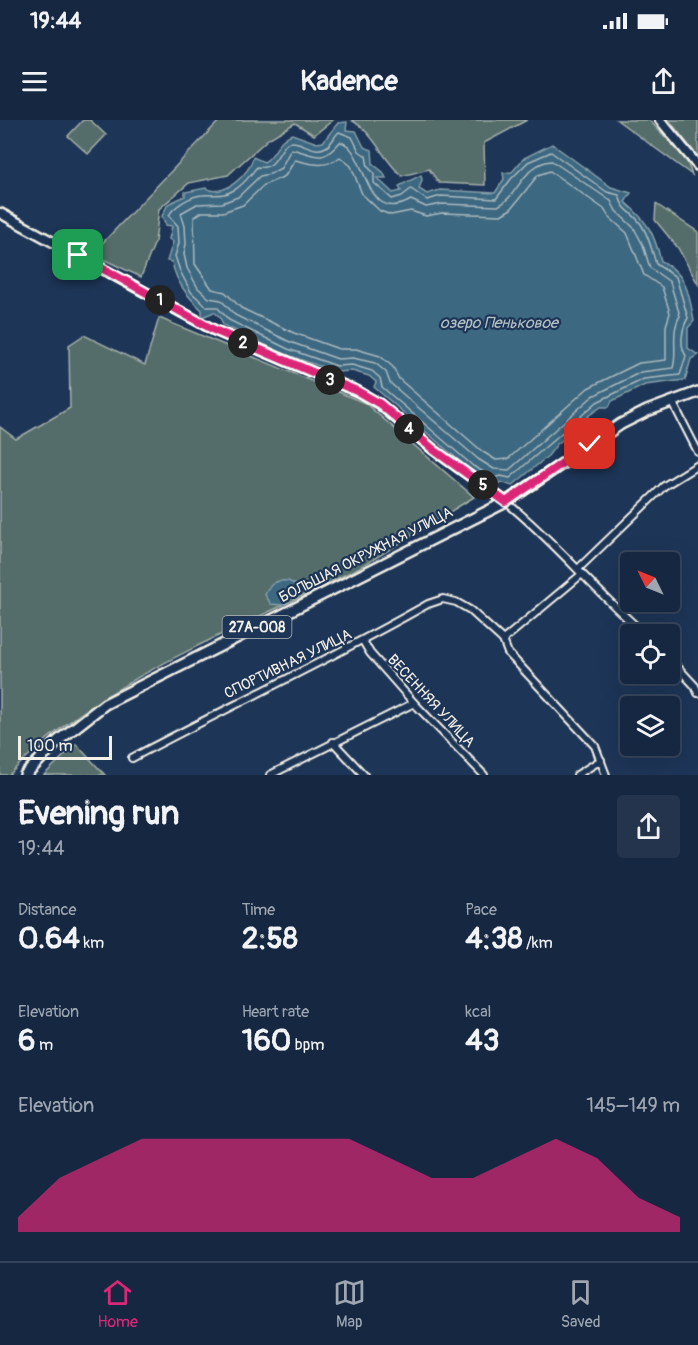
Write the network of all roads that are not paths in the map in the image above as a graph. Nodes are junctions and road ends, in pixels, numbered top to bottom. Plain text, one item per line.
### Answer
1 (660, 120) edge
2 (698, 166) edge
3 (0, 213) edge
4 (698, 392) edge
5 (672, 400) junction
6 (698, 452) edge
7 (698, 465) edge
8 (506, 502) junction
9 (580, 572) junction
10 (633, 624) edge
11 (503, 640) junction
12 (363, 641) junction
13 (680, 669) edge
14 (697, 687) edge
15 (414, 703) junction
16 (333, 742) junction
17 (132, 758) dead end
18 (600, 760) junction
19 (25, 775) edge
20 (270, 775) edge
21 (364, 775) edge
22 (484, 775) edge
23 (577, 775) edge
24 (606, 775) edge

1 - 2 street
3 - 8 street
4 - 5 main road, БОЛЬШАЯ ОКРУЖНАЯ УЛИЦА / 27А-008
5 - 6 street
5 - 8 main road, БОЛЬШАЯ ОКРУЖНАЯ УЛИЦА / 27А-008
7 - 9 street
8 - 9 street
8 - 19 main road, БОЛЬШАЯ ОКРУЖНАЯ УЛИЦА / 27А-008
9 - 10 street
9 - 11 street
11 - 12 street, СПОРТИВНАЯ УЛИЦА
11 - 18 street
12 - 15 street, ВЕСЕННЯЯ УЛИЦА
12 - 17 street, СПОРТИВНАЯ УЛИЦА
13 - 14 street
15 - 16 street
15 - 22 street, ВЕСЕННЯЯ УЛИЦА
16 - 20 street
16 - 21 street
18 - 23 street
18 - 24 street

